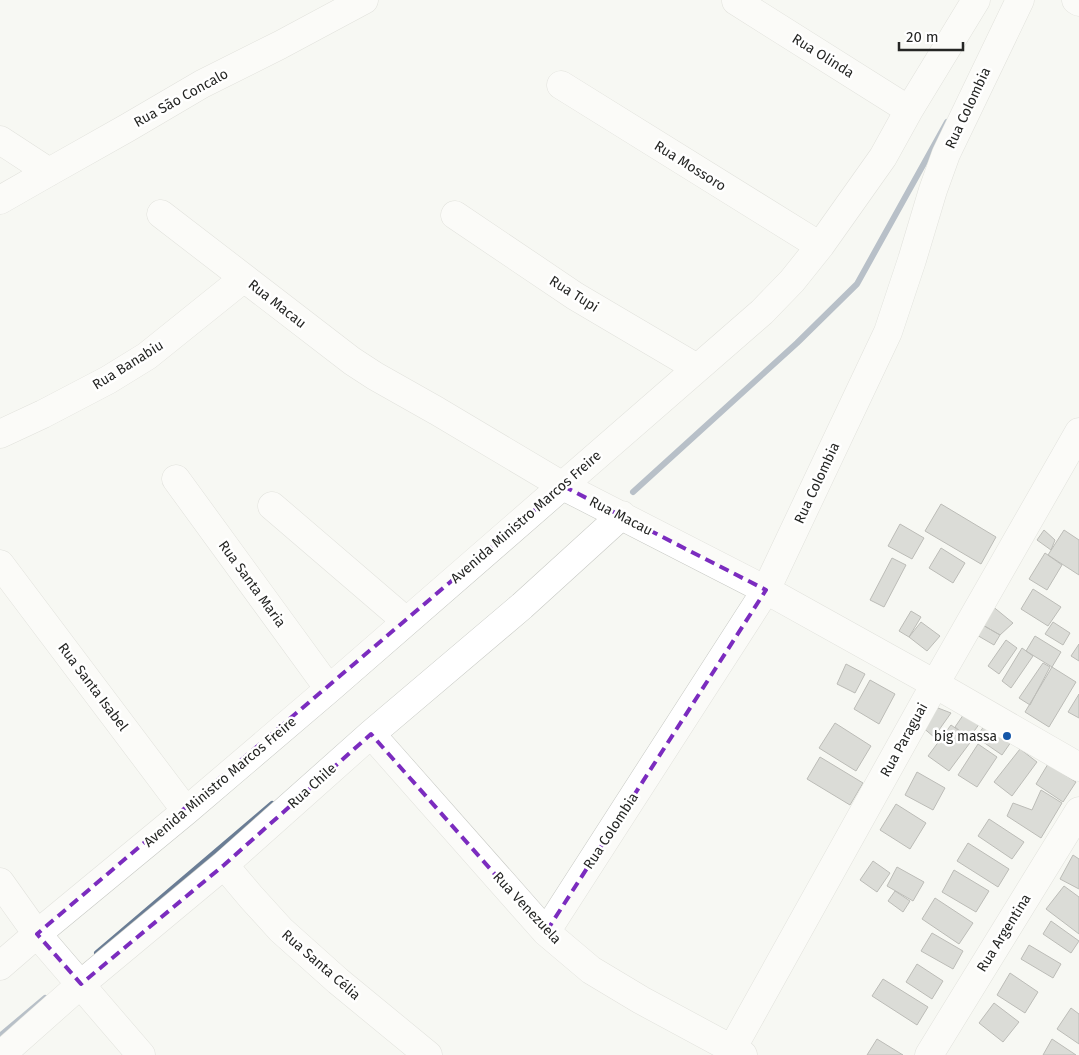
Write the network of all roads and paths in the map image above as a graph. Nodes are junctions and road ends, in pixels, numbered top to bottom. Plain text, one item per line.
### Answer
1 (364, 0) edge
2 (976, 0) edge
3 (1020, 0) edge
4 (736, 1) dead end
5 (561, 85) dead end
6 (909, 110) junction
7 (0, 140) edge
8 (49, 172) junction
9 (0, 200) edge
10 (161, 214) dead end
11 (455, 215) dead end
12 (820, 246) junction
13 (244, 278) junction
14 (697, 368) junction
15 (1079, 432) edge
16 (0, 434) edge
17 (176, 479) dead end
18 (563, 486) junction
19 (272, 506) dead end
20 (622, 516) junction
21 (0, 564) edge
22 (766, 590) junction
23 (406, 622) junction
24 (935, 684) junction
25 (329, 689) junction
26 (371, 734) junction
27 (1079, 767) edge
28 (186, 811) junction
29 (1079, 811) edge
30 (224, 865) junction
31 (0, 882) edge
32 (546, 932) junction
33 (37, 934) junction
34 (0, 966) edge
35 (81, 984) junction
36 (738, 1052) edge
37 (1, 1055) edge
38 (142, 1055) edge
39 (428, 1055) edge
40 (929, 1055) edge

1 - 8 street, Rua São Concalo
2 - 6 street, Avenida Ministro Marcos Freire
3 - 22 street, Rua Colombia
4 - 6 street, Rua Olinda
5 - 12 street, Rua Mossoro
6 - 12 street, Avenida Ministro Marcos Freire
7 - 8 street
8 - 9 street, Rua São Concalo
10 - 13 street, Rua Macau
11 - 14 street, Rua Tupi
12 - 14 street, Avenida Ministro Marcos Freire
13 - 16 street, Rua Banabiu
13 - 18 street, Rua Macau
14 - 18 street, Avenida Ministro Marcos Freire
15 - 24 street, Rua Paraguai
17 - 25 street, Rua Santa Maria
18 - 20 street, Rua Macau
18 - 23 street, Avenida Ministro Marcos Freire
19 - 23 street
20 - 22 street, Rua Macau
20 - 26 street, Rua Chile
21 - 28 street, Rua Santa Isabel
22 - 24 street, Rua Macau
22 - 32 street, Rua Colombia
23 - 25 street, Avenida Ministro Marcos Freire
24 - 27 street, Rua Macau
24 - 36 street, Rua Paraguai
25 - 28 street, Avenida Ministro Marcos Freire
26 - 30 street, Rua Chile
26 - 32 street, Rua Venezuela
28 - 33 street, Avenida Ministro Marcos Freire
29 - 40 street, Rua Argentina
30 - 35 street, Rua Chile
30 - 39 street, Rua Santa Célia
31 - 33 street
32 - 36 street, Rua Venezuela
33 - 34 street, Avenida Ministro Marcos Freire
33 - 35 street
35 - 37 street, Rua Chile
35 - 38 street

